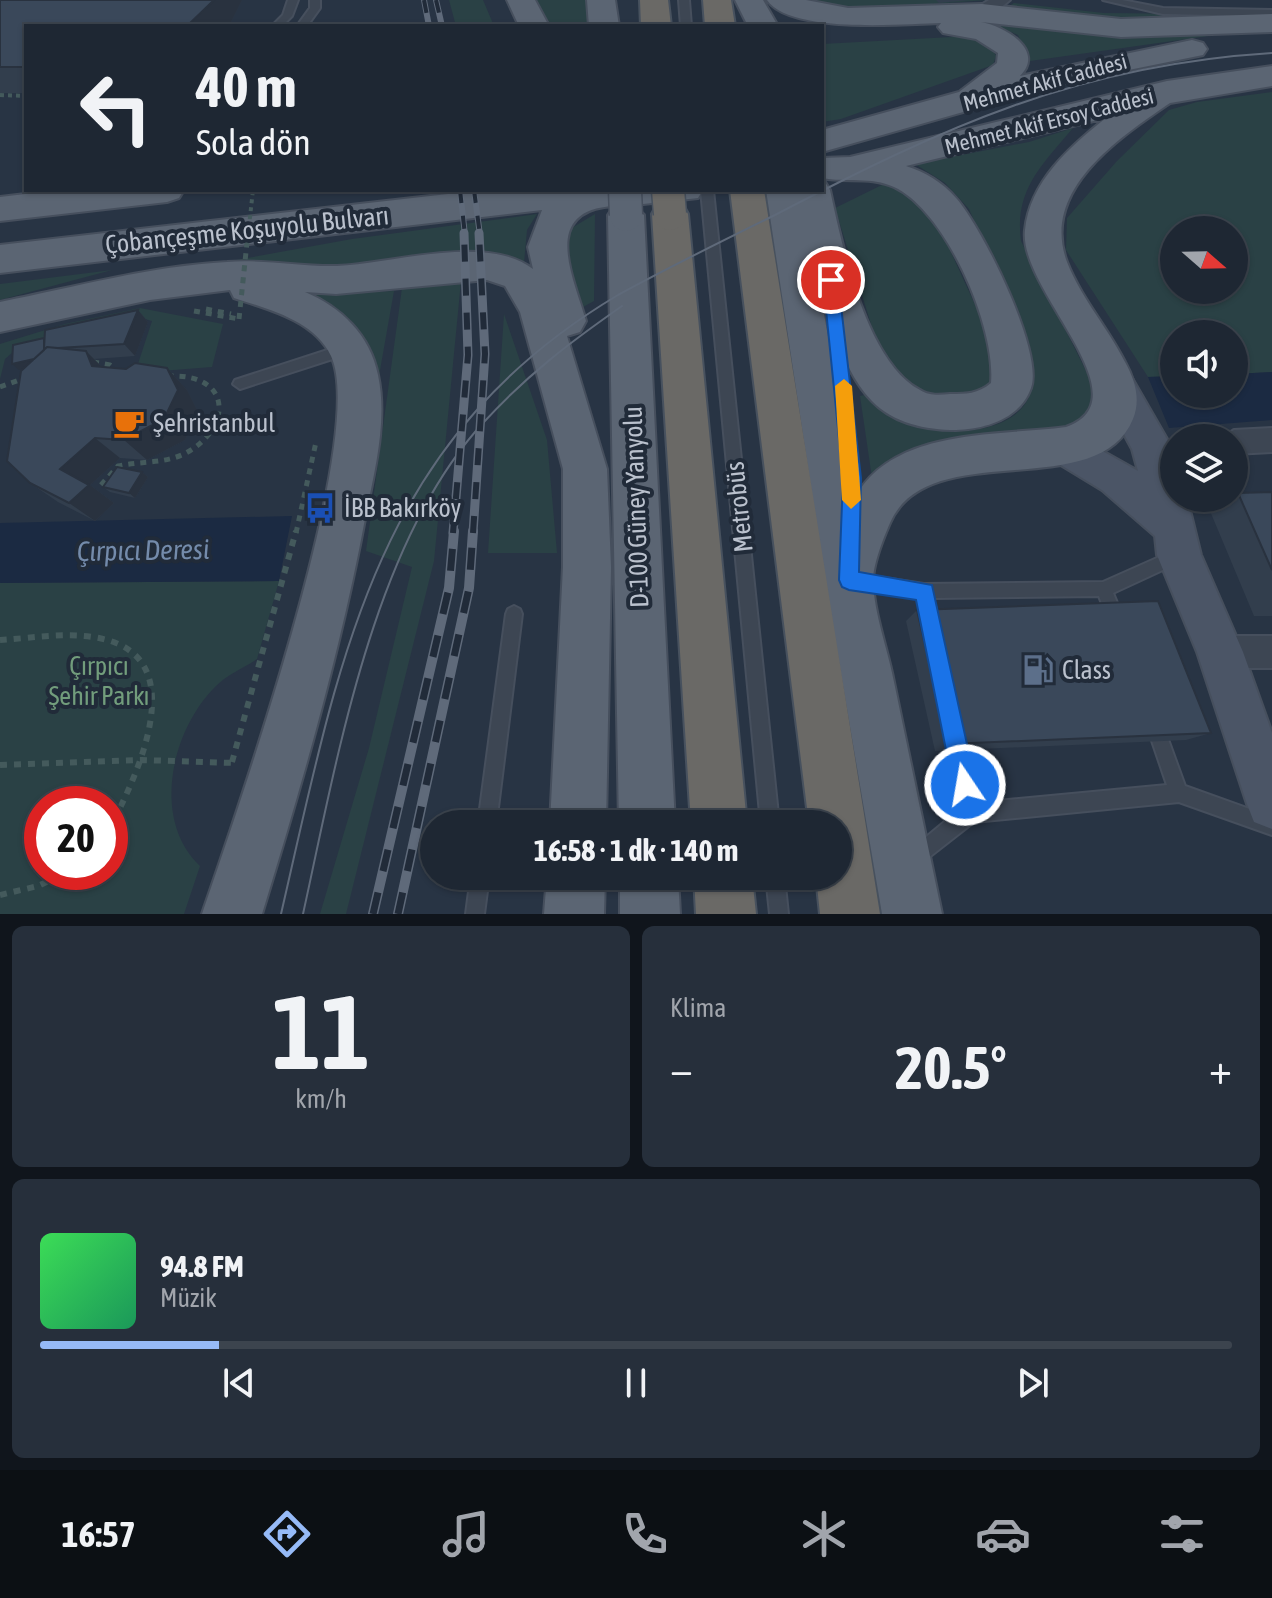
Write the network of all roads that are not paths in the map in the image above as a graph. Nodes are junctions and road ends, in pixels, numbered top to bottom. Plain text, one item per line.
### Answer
1 (293, 0) edge
2 (315, 0) edge
3 (499, 0) edge
4 (521, 0) edge
5 (601, 0) edge
6 (619, 0) edge
7 (654, 0) edge
8 (684, 0) edge
9 (717, 0) edge
10 (747, 0) edge
11 (781, 0) edge
12 (1108, 0) edge
13 (1131, 3) edge
14 (992, 7) edge
15 (1272, 13) edge
16 (1272, 23) edge
17 (279, 24) edge
18 (303, 24) edge
19 (509, 24) edge
20 (533, 24) edge
21 (604, 24) edge
22 (620, 24) edge
23 (656, 24) edge
24 (686, 24) edge
25 (720, 24) edge
26 (749, 24) edge
27 (762, 24) edge
28 (824, 35) edge
29 (1272, 41) edge
30 (1272, 76) edge
31 (1167, 91) junction
32 (959, 105) junction
33 (824, 154) edge
34 (824, 171) edge
35 (824, 174) edge
36 (24, 179) edge
37 (0, 182) edge
38 (149, 192) edge
39 (348, 192) edge
40 (678, 192) edge
41 (713, 192) edge
42 (726, 192) edge
43 (726, 192) edge
44 (726, 192) edge
45 (726, 192) edge
46 (727, 192) edge
47 (729, 192) edge
48 (0, 209) edge
49 (336, 221) junction
50 (0, 236) edge
51 (828, 257) junction
52 (0, 259) edge
53 (182, 283) junction
54 (0, 315) edge
55 (346, 349) junction
56 (240, 384) dead end
57 (1116, 384) junction
58 (1272, 440) edge
59 (1248, 441) edge
60 (1160, 442) edge
61 (1065, 447) junction
62 (1173, 512) edge
63 (1177, 541) junction
64 (849, 580) junction
65 (1104, 589) junction
66 (924, 591) junction
67 (514, 614) dead end
68 (1120, 632) edge
69 (937, 650) edge
70 (1220, 652) junction
71 (1272, 652) edge
72 (1147, 705) edge
73 (949, 710) edge
74 (1179, 793) junction
75 (1272, 804) edge
76 (489, 810) edge
77 (578, 810) edge
78 (604, 810) edge
79 (649, 810) edge
80 (718, 810) edge
81 (769, 810) edge
82 (835, 810) edge
83 (970, 813) junction
84 (1272, 826) edge
85 (478, 890) edge
86 (575, 890) edge
87 (603, 890) edge
88 (649, 890) edge
89 (724, 890) edge
90 (776, 890) edge
91 (847, 890) edge
92 (908, 890) edge
93 (232, 914) edge
94 (475, 914) edge
95 (574, 914) edge
96 (602, 914) edge
97 (650, 914) edge
98 (726, 914) edge
99 (779, 914) edge
100 (850, 914) edge

1 - 17 lane
2 - 18 lane
3 - 19 main road
4 - 20 main road
5 - 21 main road
6 - 22 main road
7 - 23 highway
8 - 24 lane
9 - 25 highway
10 - 26 main road
10 - 27 main road
11 - 14 main road
12 - 13 lane
13 - 15 lane
14 - 16 main road
28 - 32 main road
29 - 32 main road, Mehmet Akif Caddesi
30 - 31 main road, Mehmet Akif Ersoy Caddesi
31 - 34 main road, Mehmet Akif Ersoy Caddesi
31 - 57 main road
32 - 33 main road, Mehmet Akif Caddesi
35 - 51 main road
36 - 37 main road
38 - 48 main road
39 - 50 main road, Çobançeşme Koşuyolu Bulvarı
40 - 49 main road, Çobançeşme Koşuyolu Bulvarı
41 - 78 main road
42 - 79 main road, D-100 Güney Yanyolu
43 - 80 highway
44 - 81 lane, Metrobüs
45 - 82 highway
46 - 64 main road
47 - 51 main road
49 - 52 main road, Çobançeşme Koşuyolu Bulvarı
49 - 54 main road
51 - 64 main road
53 - 54 main road
53 - 55 main road
53 - 77 main road
55 - 56 lane
55 - 93 main road
57 - 60 main road
57 - 61 main road
58 - 59 street
61 - 63 main road
61 - 64 main road
62 - 63 main road
63 - 65 lane
63 - 70 main road
64 - 66 lane
64 - 92 main road
65 - 66 lane
65 - 68 lane
66 - 69 lane
67 - 76 lane
70 - 71 street
70 - 75 main road
72 - 74 lane
73 - 83 lane
74 - 83 lane
74 - 84 lane
83 - 92 lane
85 - 94 lane
86 - 95 main road
87 - 96 main road
88 - 97 main road
89 - 98 highway
90 - 99 lane
91 - 100 highway

